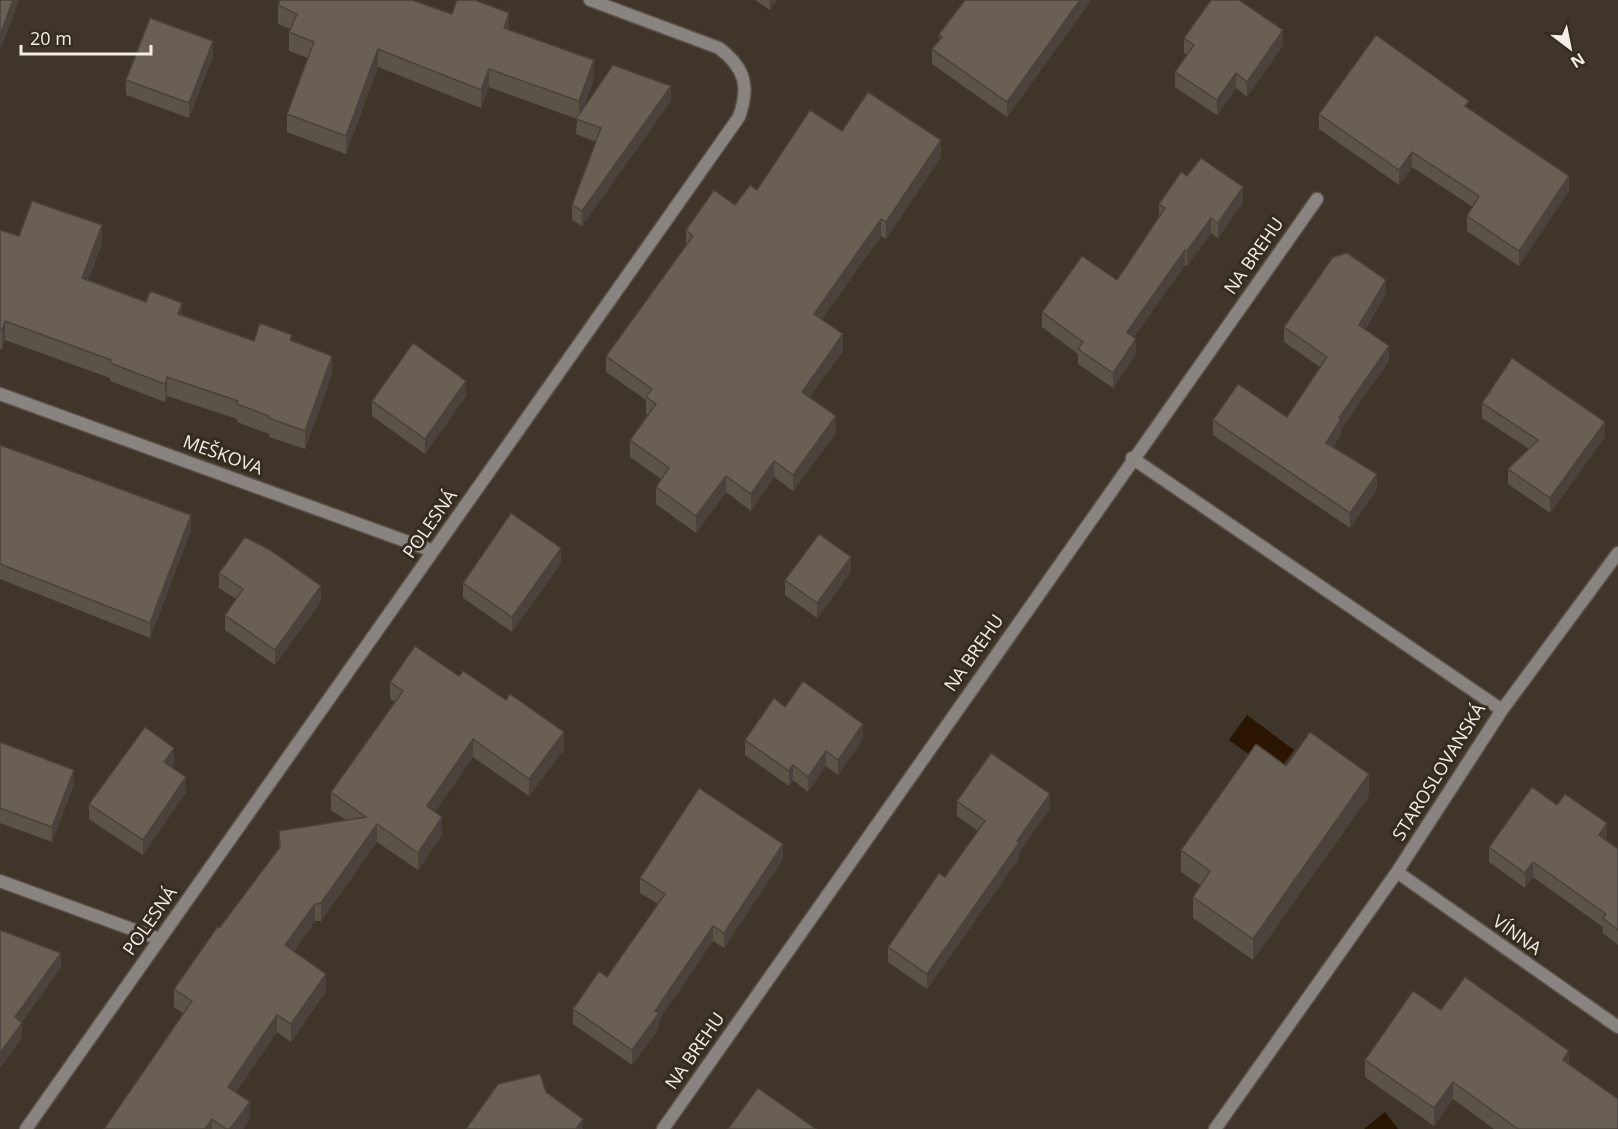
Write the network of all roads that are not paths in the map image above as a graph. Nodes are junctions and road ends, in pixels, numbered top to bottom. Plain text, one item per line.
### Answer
1 (590, 0) edge
2 (1317, 199) dead end
3 (0, 394) edge
4 (1132, 458) junction
5 (433, 551) junction
6 (1618, 553) edge
7 (1502, 710) junction
8 (1397, 872) junction
9 (0, 881) edge
10 (159, 939) junction
11 (1618, 1027) edge
12 (26, 1129) edge
13 (663, 1129) edge
14 (1215, 1129) edge

1 - 5 street, POLESNÁ
2 - 4 street, NA BREHU
3 - 5 street, MEŠKOVA
4 - 7 street, STAROSLOVANSKÁ
4 - 13 street, NA BREHU
5 - 10 street, POLESNÁ
6 - 7 street
7 - 8 street, STAROSLOVANSKÁ
8 - 11 street, VÍNNA
8 - 14 street, STAROSLOVANSKÁ
9 - 10 street
10 - 12 street, POLESNÁ

